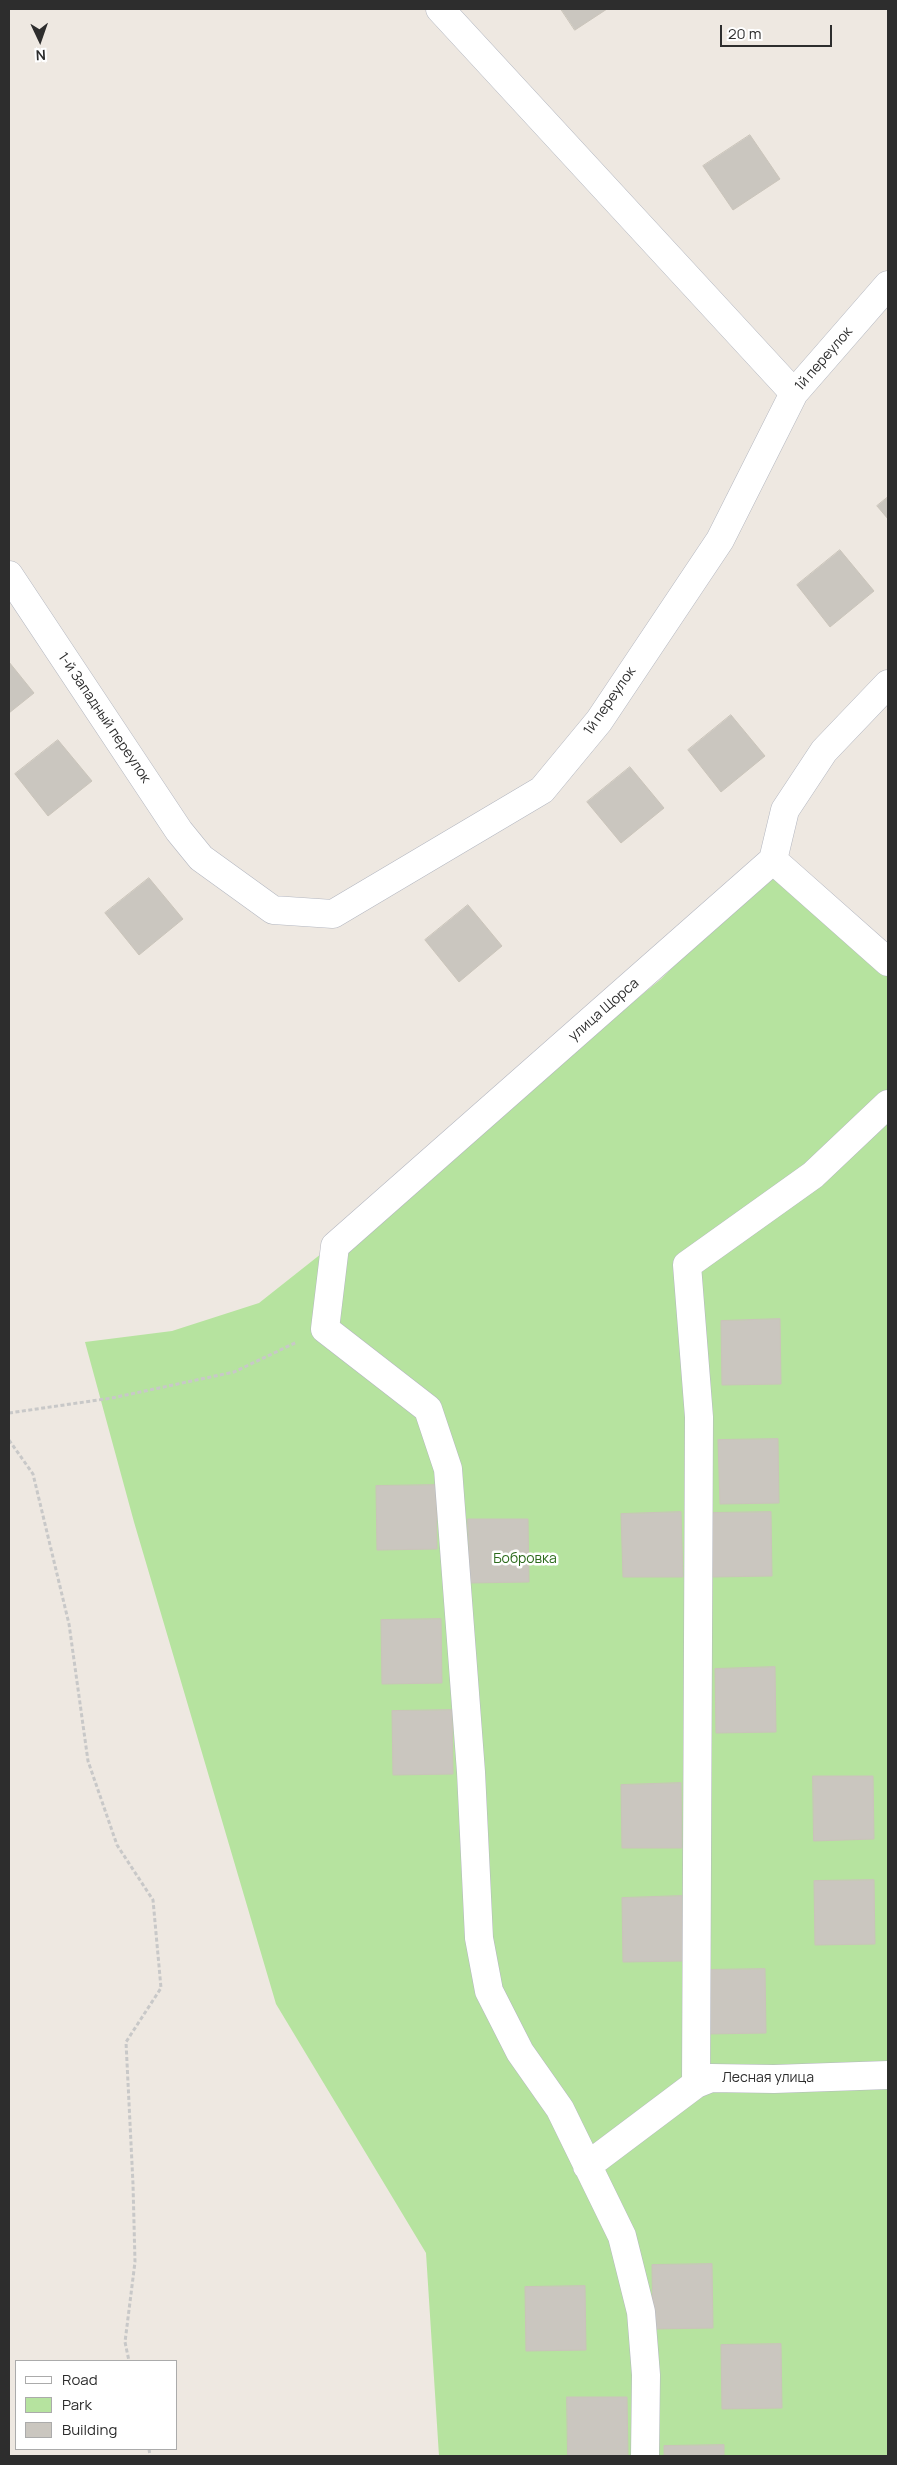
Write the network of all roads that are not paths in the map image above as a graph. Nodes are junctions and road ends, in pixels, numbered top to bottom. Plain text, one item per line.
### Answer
1 (440, 9) edge
2 (888, 284) edge
3 (794, 393) junction
4 (9, 575) edge
5 (888, 684) edge
6 (201, 858) joint
7 (773, 860) junction
8 (888, 962) edge
9 (888, 1104) edge
10 (888, 2074) edge
11 (696, 2084) junction
12 (587, 2166) junction
13 (645, 2456) edge

1 - 3 street
2 - 3 street, 1й переулок
3 - 6 street, 1й переулок
4 - 6 street, 1-й Западный переулок
5 - 7 street
7 - 8 street
7 - 12 street, улица Щорса
9 - 11 street
10 - 11 street, Лесная улица
11 - 12 street, Лесная улица
12 - 13 street

